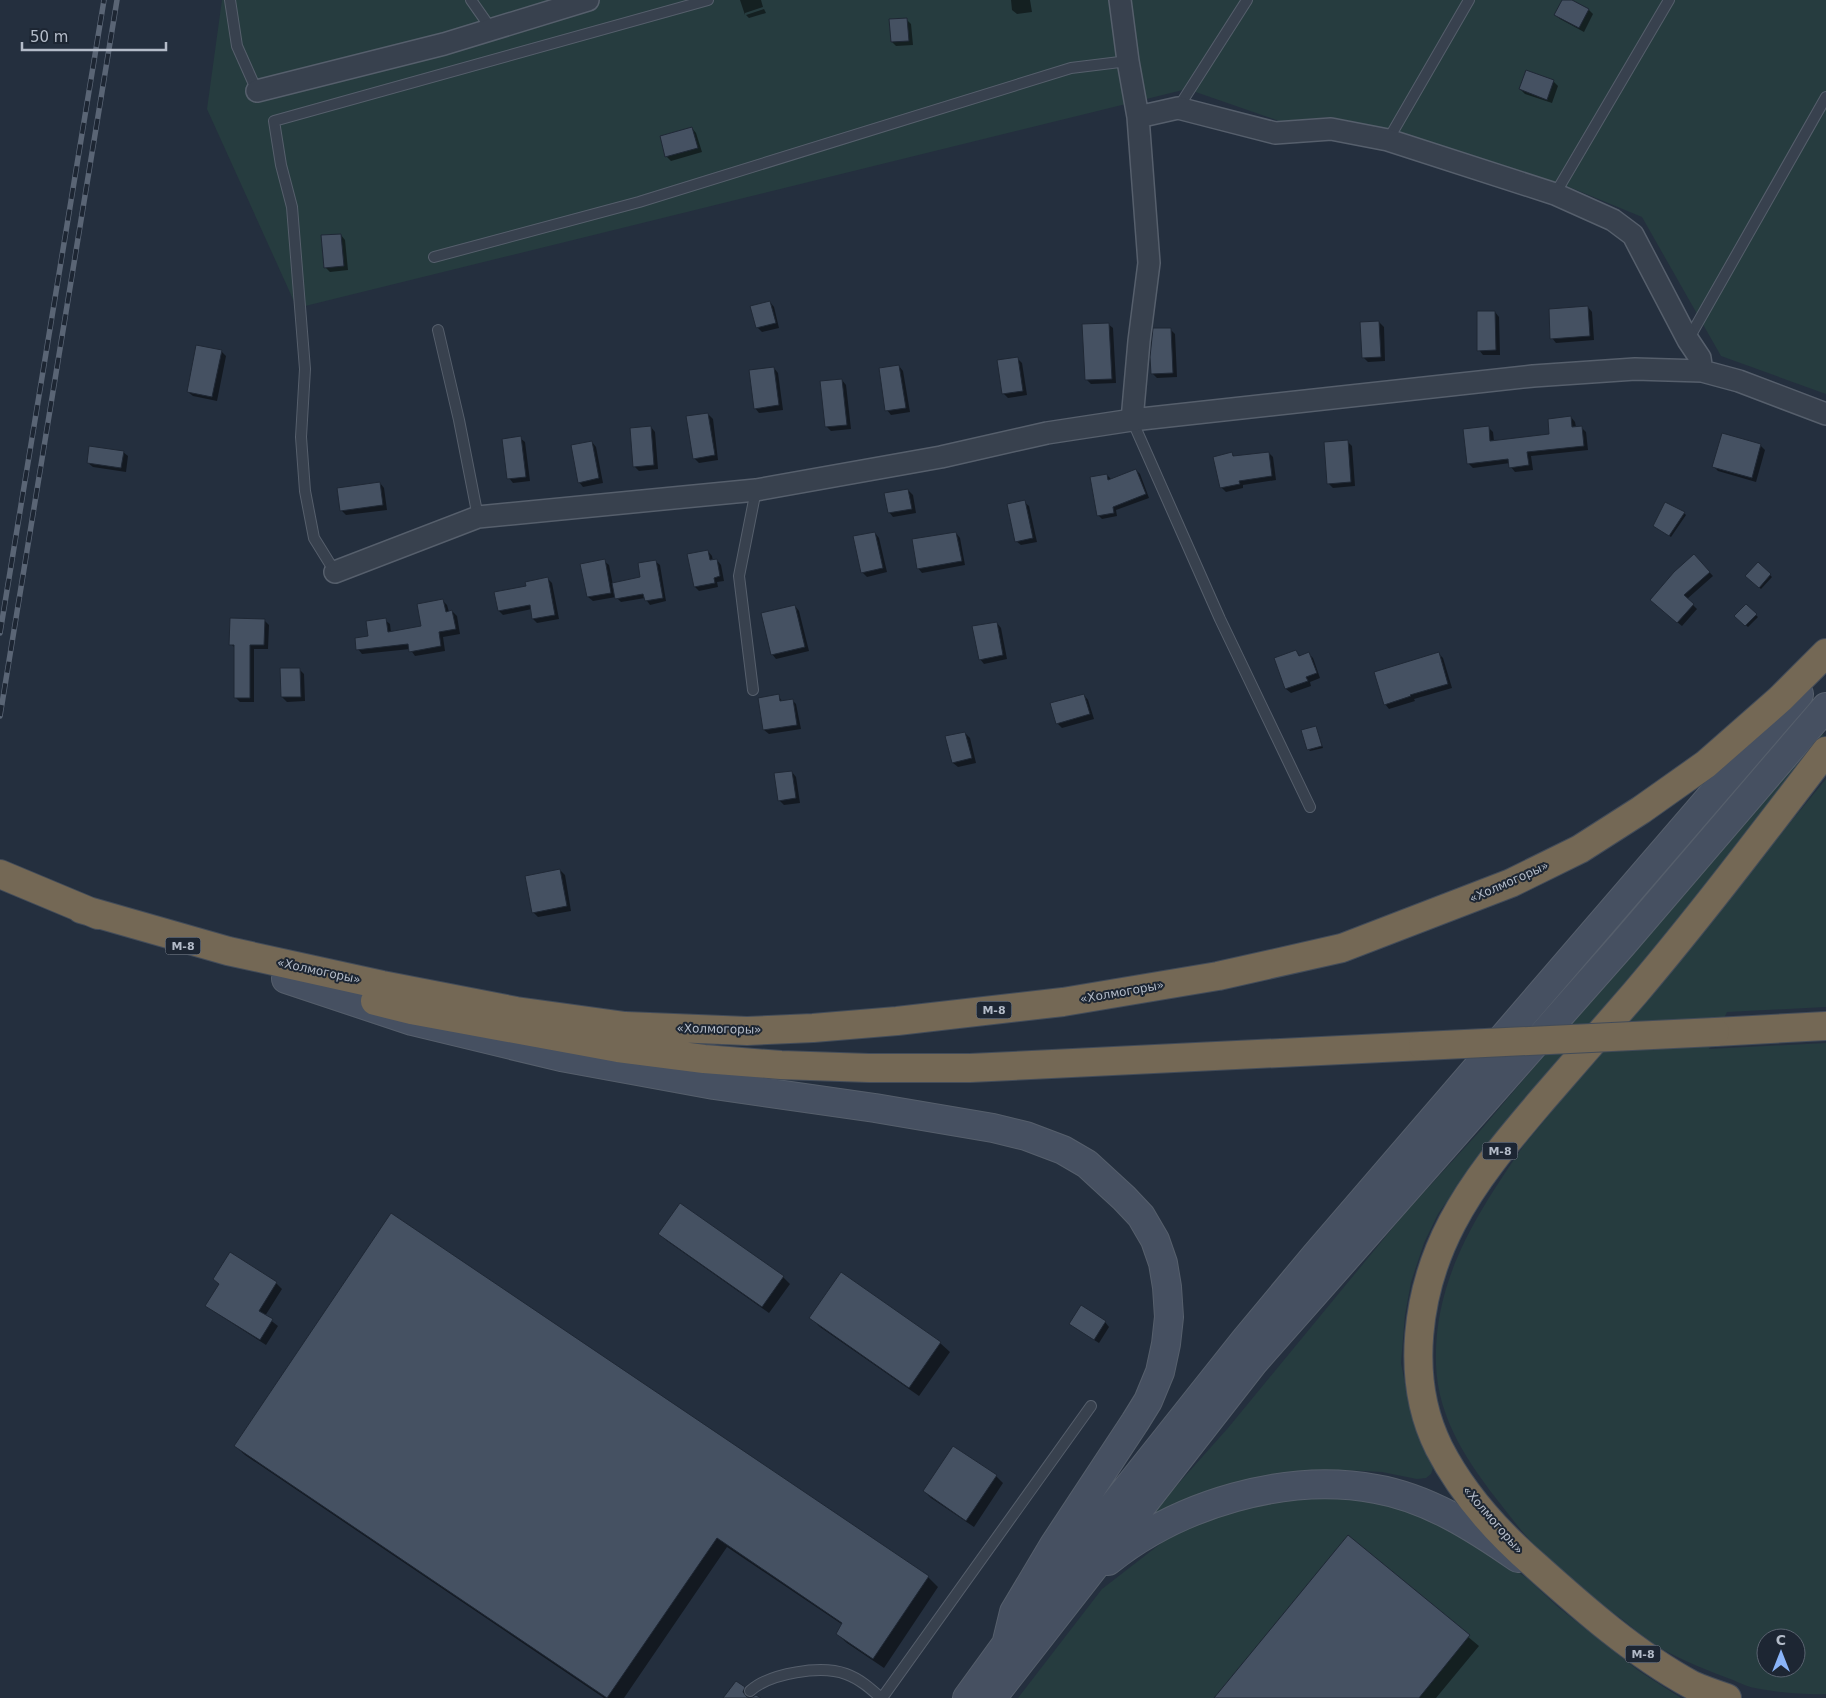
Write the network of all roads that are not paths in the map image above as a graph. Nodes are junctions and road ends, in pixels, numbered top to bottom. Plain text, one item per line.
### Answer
1 (230, 0) edge
2 (471, 0) edge
3 (588, 0) edge
4 (708, 0) edge
5 (1120, 0) edge
6 (1247, 0) edge
7 (1468, 0) edge
8 (1669, 0) edge
9 (492, 30) junction
10 (1128, 61) junction
11 (257, 91) joint
12 (1826, 97) edge
13 (1178, 108) junction
14 (1138, 117) junction
15 (1388, 140) junction
16 (1555, 194) junction
17 (434, 257) dead end
18 (438, 330) dead end
19 (1688, 340) junction
20 (1702, 370) junction
21 (1826, 414) edge
22 (1132, 420) junction
23 (756, 490) junction
24 (478, 518) junction
25 (335, 572) joint
26 (1826, 653) edge
27 (1826, 662) edge
28 (754, 690) dead end
29 (1826, 707) edge
30 (1826, 751) edge
31 (1310, 807) dead end
32 (0, 874) edge
33 (81, 909) junction
34 (286, 978) junction
35 (1826, 1026) edge
36 (1091, 1406) dead end
37 (1080, 1584) junction
38 (1568, 1594) junction
39 (1006, 1645) junction
40 (750, 1690) dead end
41 (973, 1695) edge
42 (882, 1698) edge
43 (1727, 1698) edge

1 - 11 lane
2 - 9 lane
3 - 9 street
4 - 25 lane
5 - 10 street
6 - 13 lane
7 - 15 lane
8 - 16 lane
9 - 11 street
10 - 14 street
10 - 17 lane
12 - 19 lane
13 - 14 street
13 - 15 street
14 - 22 street
15 - 16 street
16 - 19 street
18 - 24 lane
19 - 20 street
20 - 21 street
20 - 22 street
22 - 23 street
22 - 31 lane
23 - 24 street
23 - 28 lane
24 - 25 street
26 - 33 highway, «Холмогоры» / М-8
27 - 39 main road, М-8
29 - 37 main road, М-8
30 - 38 highway, «Холмогоры» / М-8
32 - 33 highway, М-8
33 - 34 highway, «Холмогоры» / М-8
34 - 35 highway, «Холмогоры» / М-8, bridge
34 - 39 main road, М-8
36 - 42 lane
37 - 38 main road, М-8
37 - 41 main road, М-8
38 - 43 highway, «Холмогоры» / М-8
39 - 41 main road, М-8
40 - 42 lane

